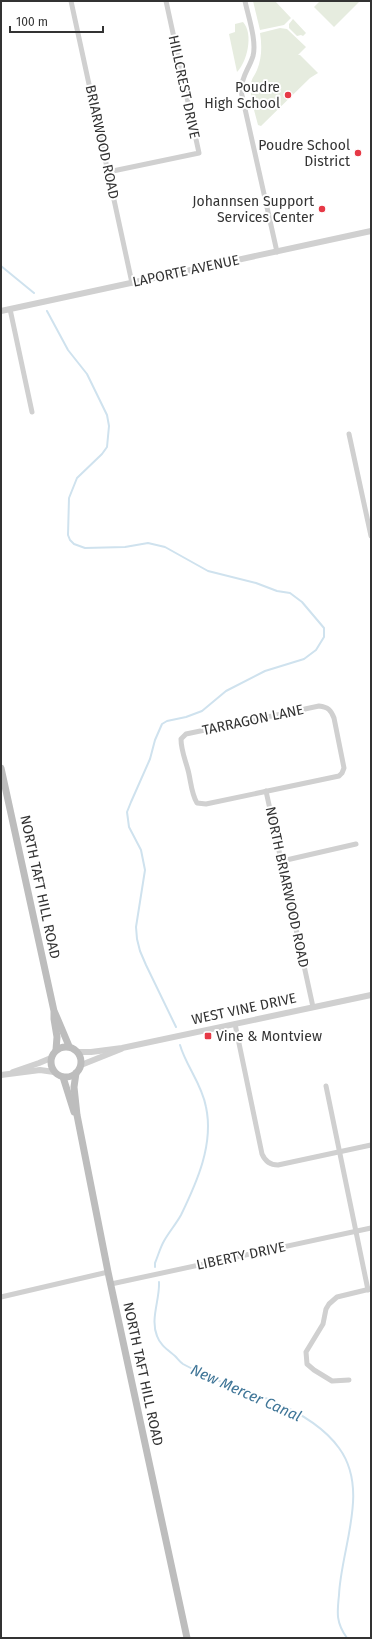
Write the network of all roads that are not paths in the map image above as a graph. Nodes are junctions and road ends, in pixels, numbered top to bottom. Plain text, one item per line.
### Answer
1 (71, 1) edge
2 (166, 1) edge
3 (245, 1) edge
4 (108, 172) junction
5 (371, 231) edge
6 (277, 252) junction
7 (132, 283) junction
8 (10, 309) junction
9 (1, 311) edge
10 (32, 412) dead end
11 (349, 434) dead end
12 (371, 536) edge
13 (1, 768) edge
14 (266, 791) junction
15 (356, 844) dead end
16 (282, 861) junction
17 (371, 995) edge
18 (313, 1007) junction
19 (54, 1011) junction
20 (235, 1024) junction
21 (69, 1046) junction
22 (122, 1048) junction
23 (56, 1050) junction
24 (78, 1052) junction
25 (51, 1058) junction
26 (81, 1065) junction
27 (54, 1072) junction
28 (9, 1073) junction
29 (76, 1073) junction
30 (1, 1075) edge
31 (63, 1077) junction
32 (326, 1086) dead end
33 (77, 1116) junction
34 (371, 1145) edge
35 (340, 1152) junction
36 (371, 1228) edge
37 (355, 1231) junction
38 (108, 1272) junction
39 (111, 1284) junction
40 (370, 1289) edge
41 (1, 1297) edge
42 (349, 1380) dead end
43 (187, 1638) edge

1 - 4 street, BRIARWOOD ROAD
2 - 4 street, HILLCREST DRIVE
3 - 6 street
4 - 7 street, BRIARWOOD ROAD
5 - 6 street, LAPORTE AVENUE
6 - 7 street, LAPORTE AVENUE
7 - 8 street, LAPORTE AVENUE
8 - 9 street, LAPORTE AVENUE
8 - 10 street
11 - 12 street
13 - 19 main road, NORTH TAFT HILL ROAD
14 - 14 street, TARRAGON LANE
14 - 16 street, NORTH BRIARWOOD ROAD
15 - 16 street
16 - 18 street, NORTH BRIARWOOD ROAD
17 - 18 street, WEST VINE DRIVE
18 - 20 street, WEST VINE DRIVE
19 - 21 main road, NORTH TAFT HILL ROAD
19 - 23 main road, NORTH TAFT HILL ROAD
20 - 22 street, WEST VINE DRIVE
20 - 35 street
21 - 23 main road
21 - 24 main road
22 - 24 street, WEST VINE DRIVE
22 - 26 street, WEST VINE DRIVE
23 - 25 main road
24 - 26 main road
25 - 27 main road
25 - 28 street
26 - 29 main road
27 - 28 street
27 - 31 main road
28 - 30 street
29 - 31 main road
29 - 33 main road, NORTH TAFT HILL ROAD
31 - 33 main road, NORTH TAFT HILL ROAD
32 - 35 street
33 - 38 main road, NORTH TAFT HILL ROAD
34 - 35 street
35 - 37 street
36 - 37 street, LIBERTY DRIVE
37 - 39 street, LIBERTY DRIVE
37 - 40 street
38 - 39 main road, NORTH TAFT HILL ROAD
38 - 41 street
39 - 43 main road, NORTH TAFT HILL ROAD
40 - 42 street

